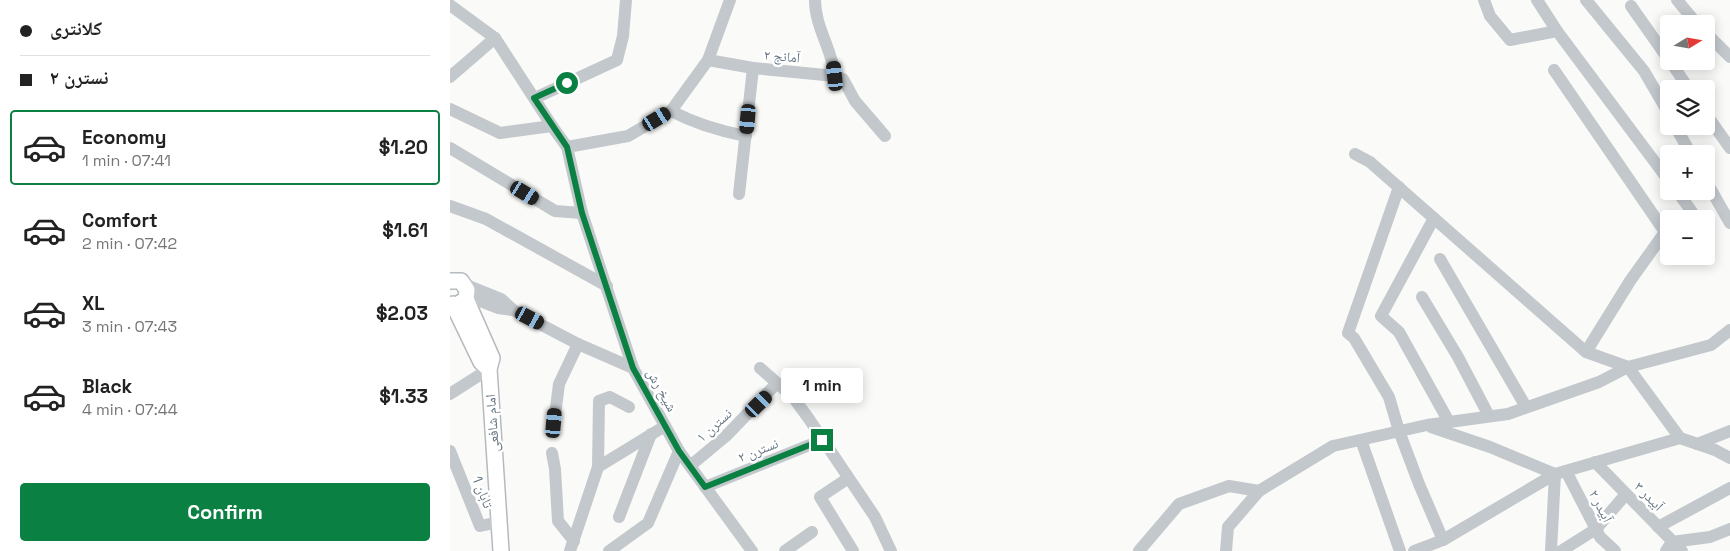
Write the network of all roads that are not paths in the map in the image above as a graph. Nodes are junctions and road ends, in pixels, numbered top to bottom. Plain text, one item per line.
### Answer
1 (626, 0) edge
2 (730, 0) edge
3 (815, 0) edge
4 (1484, 0) edge
5 (1537, 0) edge
6 (1586, 0) edge
7 (1677, 0) edge
8 (450, 5) edge
9 (1631, 6) dead end
10 (1690, 15) edge
11 (1557, 31) junction
12 (496, 38) junction
13 (1715, 42) edge
14 (1660, 48) edge
15 (1730, 57) edge
16 (708, 60) junction
17 (753, 68) junction
18 (1554, 70) dead end
19 (835, 76) junction
20 (450, 77) edge
21 (534, 98) junction
22 (1660, 99) edge
23 (450, 109) edge
24 (671, 110) junction
25 (552, 126) junction
26 (1715, 127) edge
27 (746, 136) junction
28 (885, 136) dead end
29 (567, 147) junction
30 (450, 148) edge
31 (1730, 148) edge
32 (1355, 154) dead end
33 (1660, 168) edge
34 (1399, 187) junction
35 (738, 194) dead end
36 (1715, 196) edge
37 (450, 206) edge
38 (582, 213) junction
39 (1434, 218) junction
40 (1660, 221) edge
41 (1730, 222) edge
42 (1660, 240) edge
43 (1440, 259) dead end
44 (607, 286) junction
45 (457, 291) edge
46 (1422, 297) dead end
47 (1730, 330) edge
48 (578, 344) junction
49 (1586, 352) junction
50 (1628, 367) junction
51 (633, 368) junction
52 (760, 368) dead end
53 (489, 369) junction
54 (777, 383) junction
55 (450, 394) edge
56 (629, 407) dead end
57 (1526, 407) junction
58 (1489, 416) junction
59 (1449, 422) junction
60 (554, 423) dead end
61 (665, 426) junction
62 (1427, 426) junction
63 (1730, 430) edge
64 (1399, 432) junction
65 (651, 434) junction
66 (1680, 438) junction
67 (822, 440) junction
68 (1361, 440) junction
69 (1697, 444) junction
70 (450, 451) edge
71 (679, 451) junction
72 (552, 453) dead end
73 (1730, 458) edge
74 (1595, 462) junction
75 (690, 466) junction
76 (598, 467) junction
77 (1560, 472) junction
78 (847, 479) junction
79 (705, 487) junction
80 (1730, 488) edge
81 (1259, 491) junction
82 (1626, 494) junction
83 (619, 517) dead end
84 (499, 522) junction
85 (1658, 527) junction
86 (1596, 529) junction
87 (812, 532) dead end
88 (1728, 533) edge
89 (1443, 540) junction
90 (572, 546) edge
91 (1669, 547) edge
92 (501, 551) edge
93 (609, 551) edge
94 (752, 551) edge
95 (785, 551) edge
96 (853, 551) edge
97 (891, 551) edge
98 (1139, 551) edge
99 (1226, 551) edge
100 (1400, 551) edge
101 (1414, 551) edge
102 (1551, 551) edge
103 (1561, 551) edge
104 (1615, 551) edge
105 (1682, 551) edge

1 - 21 street
2 - 16 street
3 - 19 street
4 - 11 street
5 - 11 street
6 - 22 street
7 - 10 street
8 - 12 street
9 - 14 street
11 - 33 street
12 - 20 street
12 - 21 street
13 - 15 street
16 - 17 street, آمانج ۲
16 - 24 street
17 - 19 street, آمانج ۲
17 - 27 street
18 - 40 street
19 - 28 street
21 - 25 street
23 - 25 street
24 - 27 street
24 - 29 street
25 - 29 street
26 - 31 street
27 - 35 street
29 - 38 street
30 - 38 street
32 - 34 street
34 - 39 street
34 - 64 street
36 - 41 street
37 - 44 street
38 - 44 street
39 - 49 street
39 - 59 street
42 - 49 street
43 - 57 street
44 - 51 street
45 - 48 street, شیخ رش
45 - 53 main road, امام شافعی
46 - 58 street
47 - 50 street
48 - 51 street, شیخ رش
48 - 60 street
49 - 50 street
50 - 57 street
50 - 66 street
51 - 61 street, شیخ رش
52 - 54 street
53 - 55 street
53 - 84 main road, امام شافعی
54 - 67 street
54 - 75 street, نسترن ۱
56 - 76 street
57 - 58 street
58 - 59 street
59 - 62 street
61 - 65 street
61 - 71 street, شیخ رش
62 - 64 street
62 - 77 street
63 - 69 street
64 - 68 street
64 - 89 street
65 - 76 street
65 - 83 street
66 - 69 street
66 - 74 street
67 - 78 street
67 - 79 street, نسترن ۲
68 - 81 street
68 - 100 street
69 - 73 street
70 - 84 street, تابان 1
71 - 75 street, شیخ رش
71 - 93 street
72 - 90 street
74 - 77 street
74 - 82 street, آبیدر ۳
75 - 79 street, شیخ رش
76 - 90 street
77 - 86 street, آبیدر ۲
77 - 89 street
77 - 102 street
78 - 96 street
78 - 97 street
79 - 94 street, شیخ رش
80 - 85 street
81 - 98 street
81 - 99 street
82 - 85 street, آبیدر ۳
82 - 86 street
84 - 92 main road, امام شافعی
85 - 91 street, آبیدر ۳
86 - 103 street
86 - 104 street, آبیدر ۲
87 - 95 street
88 - 91 street
89 - 101 street
91 - 105 street, آبیدر ۳

